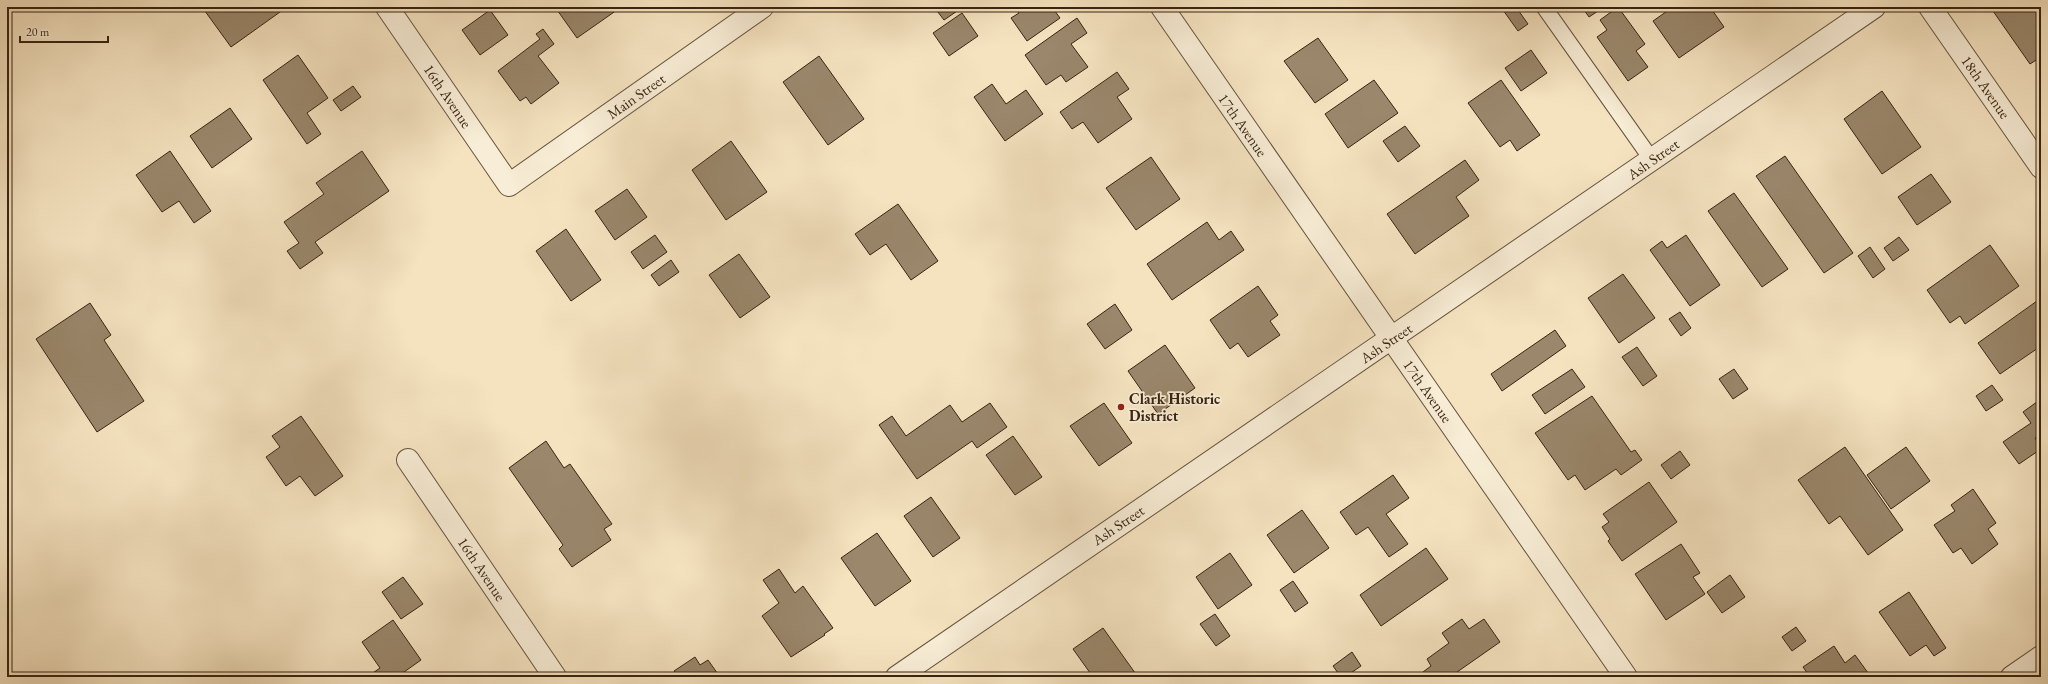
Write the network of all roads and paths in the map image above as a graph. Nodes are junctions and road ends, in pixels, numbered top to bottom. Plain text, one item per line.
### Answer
1 (387, 7) edge
2 (762, 7) edge
3 (1162, 7) edge
4 (1544, 7) edge
5 (1874, 7) edge
6 (1930, 7) edge
7 (1652, 160) junction
8 (2041, 167) edge
9 (509, 185) joint
10 (1392, 339) junction
11 (408, 460) dead end
12 (2038, 665) edge
13 (556, 677) edge
14 (896, 677) edge
15 (1626, 677) edge
16 (2012, 677) edge

1 - 9 street, 16th Avenue
2 - 9 street, Main Street
3 - 10 street, 17th Avenue
4 - 7 lane
5 - 7 street, Ash Street
6 - 8 street, 18th Avenue
7 - 10 street, Ash Street
10 - 14 street, Ash Street
10 - 15 street, 17th Avenue
11 - 13 street, 16th Avenue
12 - 16 street

